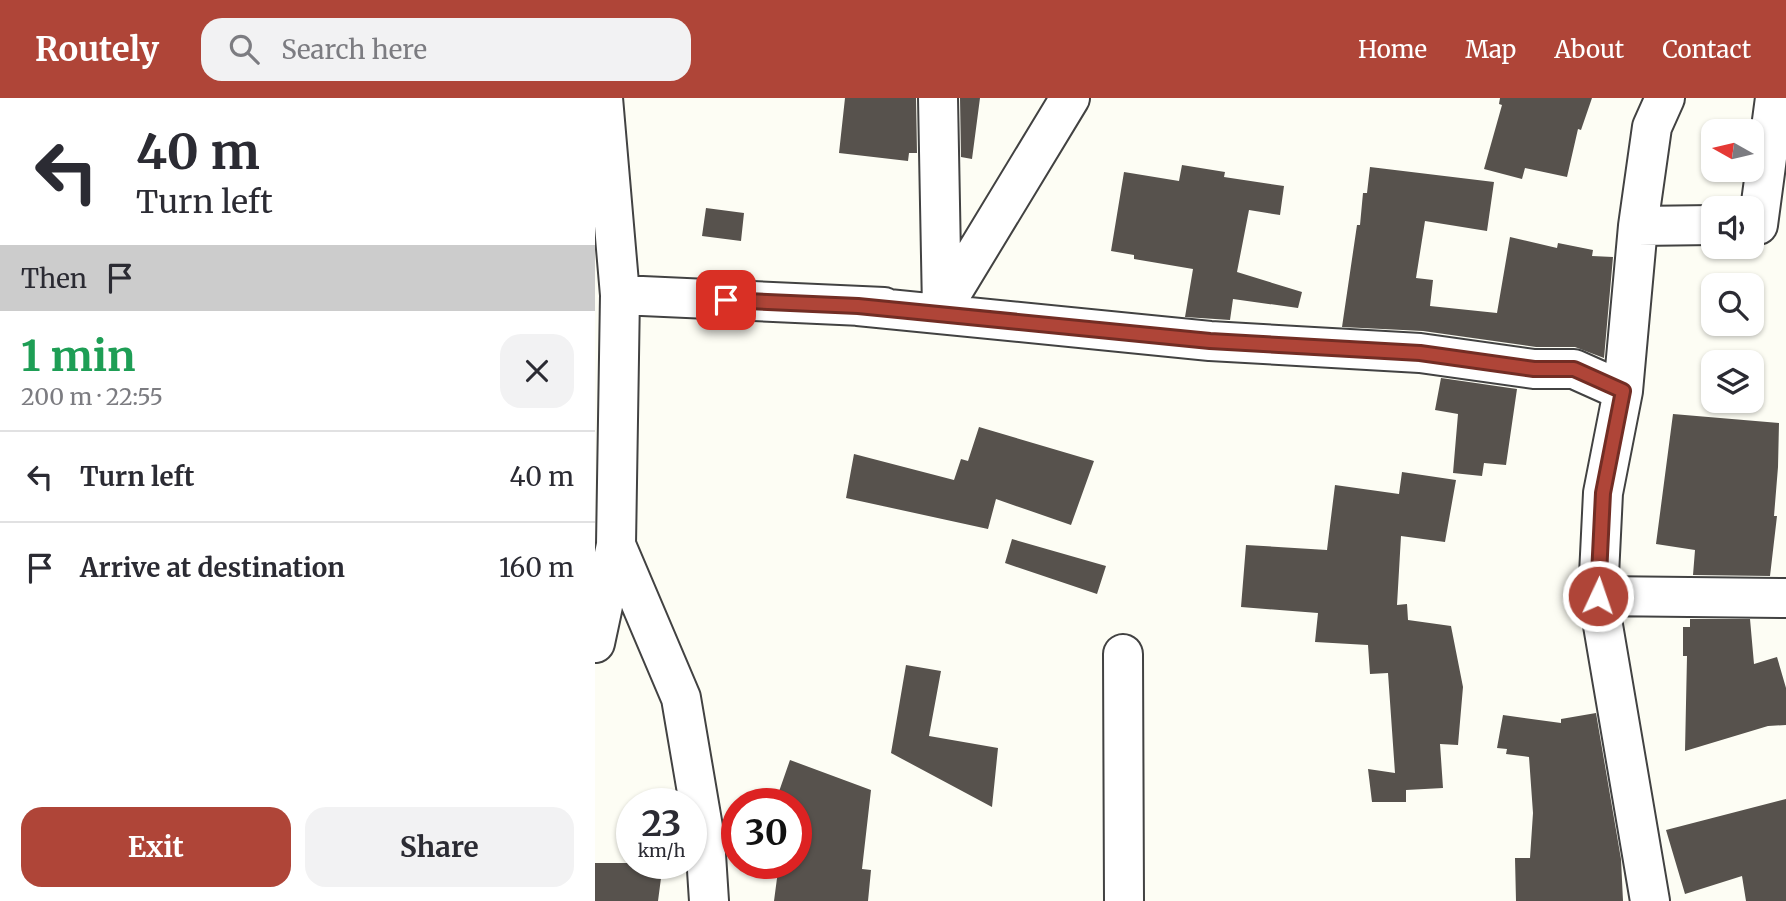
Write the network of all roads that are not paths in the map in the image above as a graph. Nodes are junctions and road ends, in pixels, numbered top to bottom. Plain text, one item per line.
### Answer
1 (603, 98) edge
2 (938, 98) edge
3 (1070, 98) edge
4 (1665, 98) edge
5 (1775, 98) edge
6 (602, 160) edge
7 (1701, 225) edge
8 (1765, 225) edge
9 (1638, 226) junction
10 (620, 295) junction
11 (858, 306) junction
12 (942, 309) junction
13 (1623, 391) junction
14 (616, 545) junction
15 (1598, 596) junction
16 (1786, 598) edge
17 (595, 643) edge
18 (1123, 653) dead end
19 (709, 901) edge
20 (1124, 901) edge
21 (1650, 901) edge

1 - 6 street
2 - 12 street
3 - 12 street
4 - 9 street
5 - 8 street
6 - 10 street
7 - 9 street
9 - 13 street
10 - 11 street
10 - 14 street
11 - 12 street
11 - 13 street
13 - 15 street
14 - 17 street
14 - 19 street
15 - 16 street
15 - 21 street
18 - 20 street

